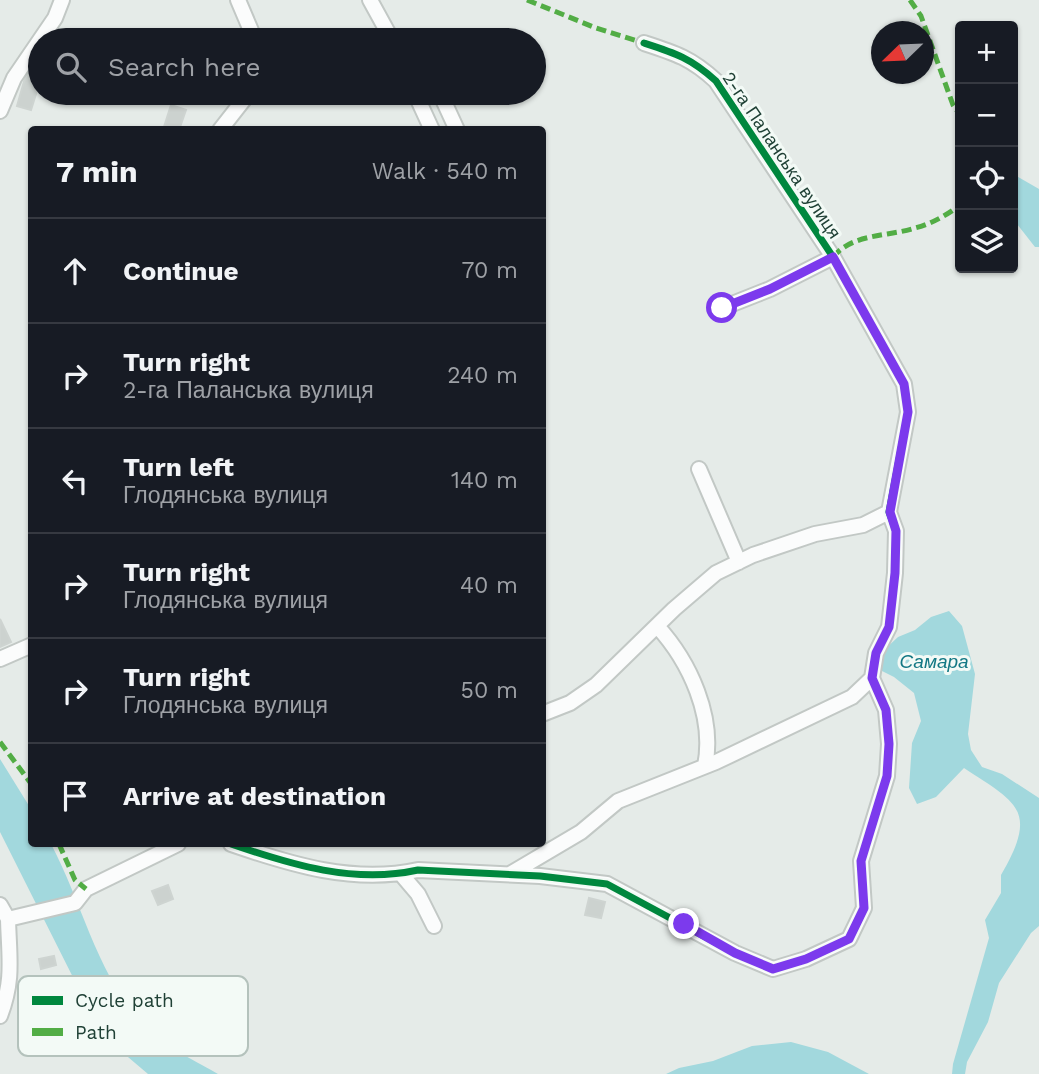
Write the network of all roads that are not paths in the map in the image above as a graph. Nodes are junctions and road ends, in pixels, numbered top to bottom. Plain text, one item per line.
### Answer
1 (62, 0) edge
2 (238, 0) edge
3 (370, 0) edge
4 (48, 28) edge
5 (250, 28) edge
6 (385, 28) edge
7 (644, 43) dead end
8 (28, 58) edge
9 (240, 105) edge
10 (421, 105) edge
11 (446, 105) edge
12 (0, 111) edge
13 (223, 126) edge
14 (430, 126) edge
15 (455, 126) edge
16 (833, 257) junction
17 (722, 308) dead end
18 (699, 469) dead end
19 (890, 512) junction
20 (739, 562) junction
21 (657, 626) junction
22 (28, 647) edge
23 (0, 659) edge
24 (872, 678) junction
25 (546, 712) edge
26 (705, 766) junction
27 (172, 847) edge
28 (240, 847) edge
29 (401, 874) junction
30 (509, 875) junction
31 (0, 905) edge
32 (8, 919) junction
33 (434, 926) dead end
34 (0, 1016) edge

1 - 4 street
2 - 5 street
3 - 6 street
7 - 16 street, 2-га Паланська вулиця
8 - 12 street
9 - 13 street
10 - 14 street
11 - 15 street
16 - 17 street
16 - 19 street, 2-га Паланська вулиця
18 - 20 street
19 - 20 street
19 - 24 street, 2-га Паланська вулиця
20 - 21 street
21 - 25 street
21 - 26 street
22 - 23 street
24 - 26 street
24 - 30 street
26 - 30 street
27 - 32 street
28 - 29 street
29 - 30 street
29 - 33 street
31 - 32 street
32 - 34 street

